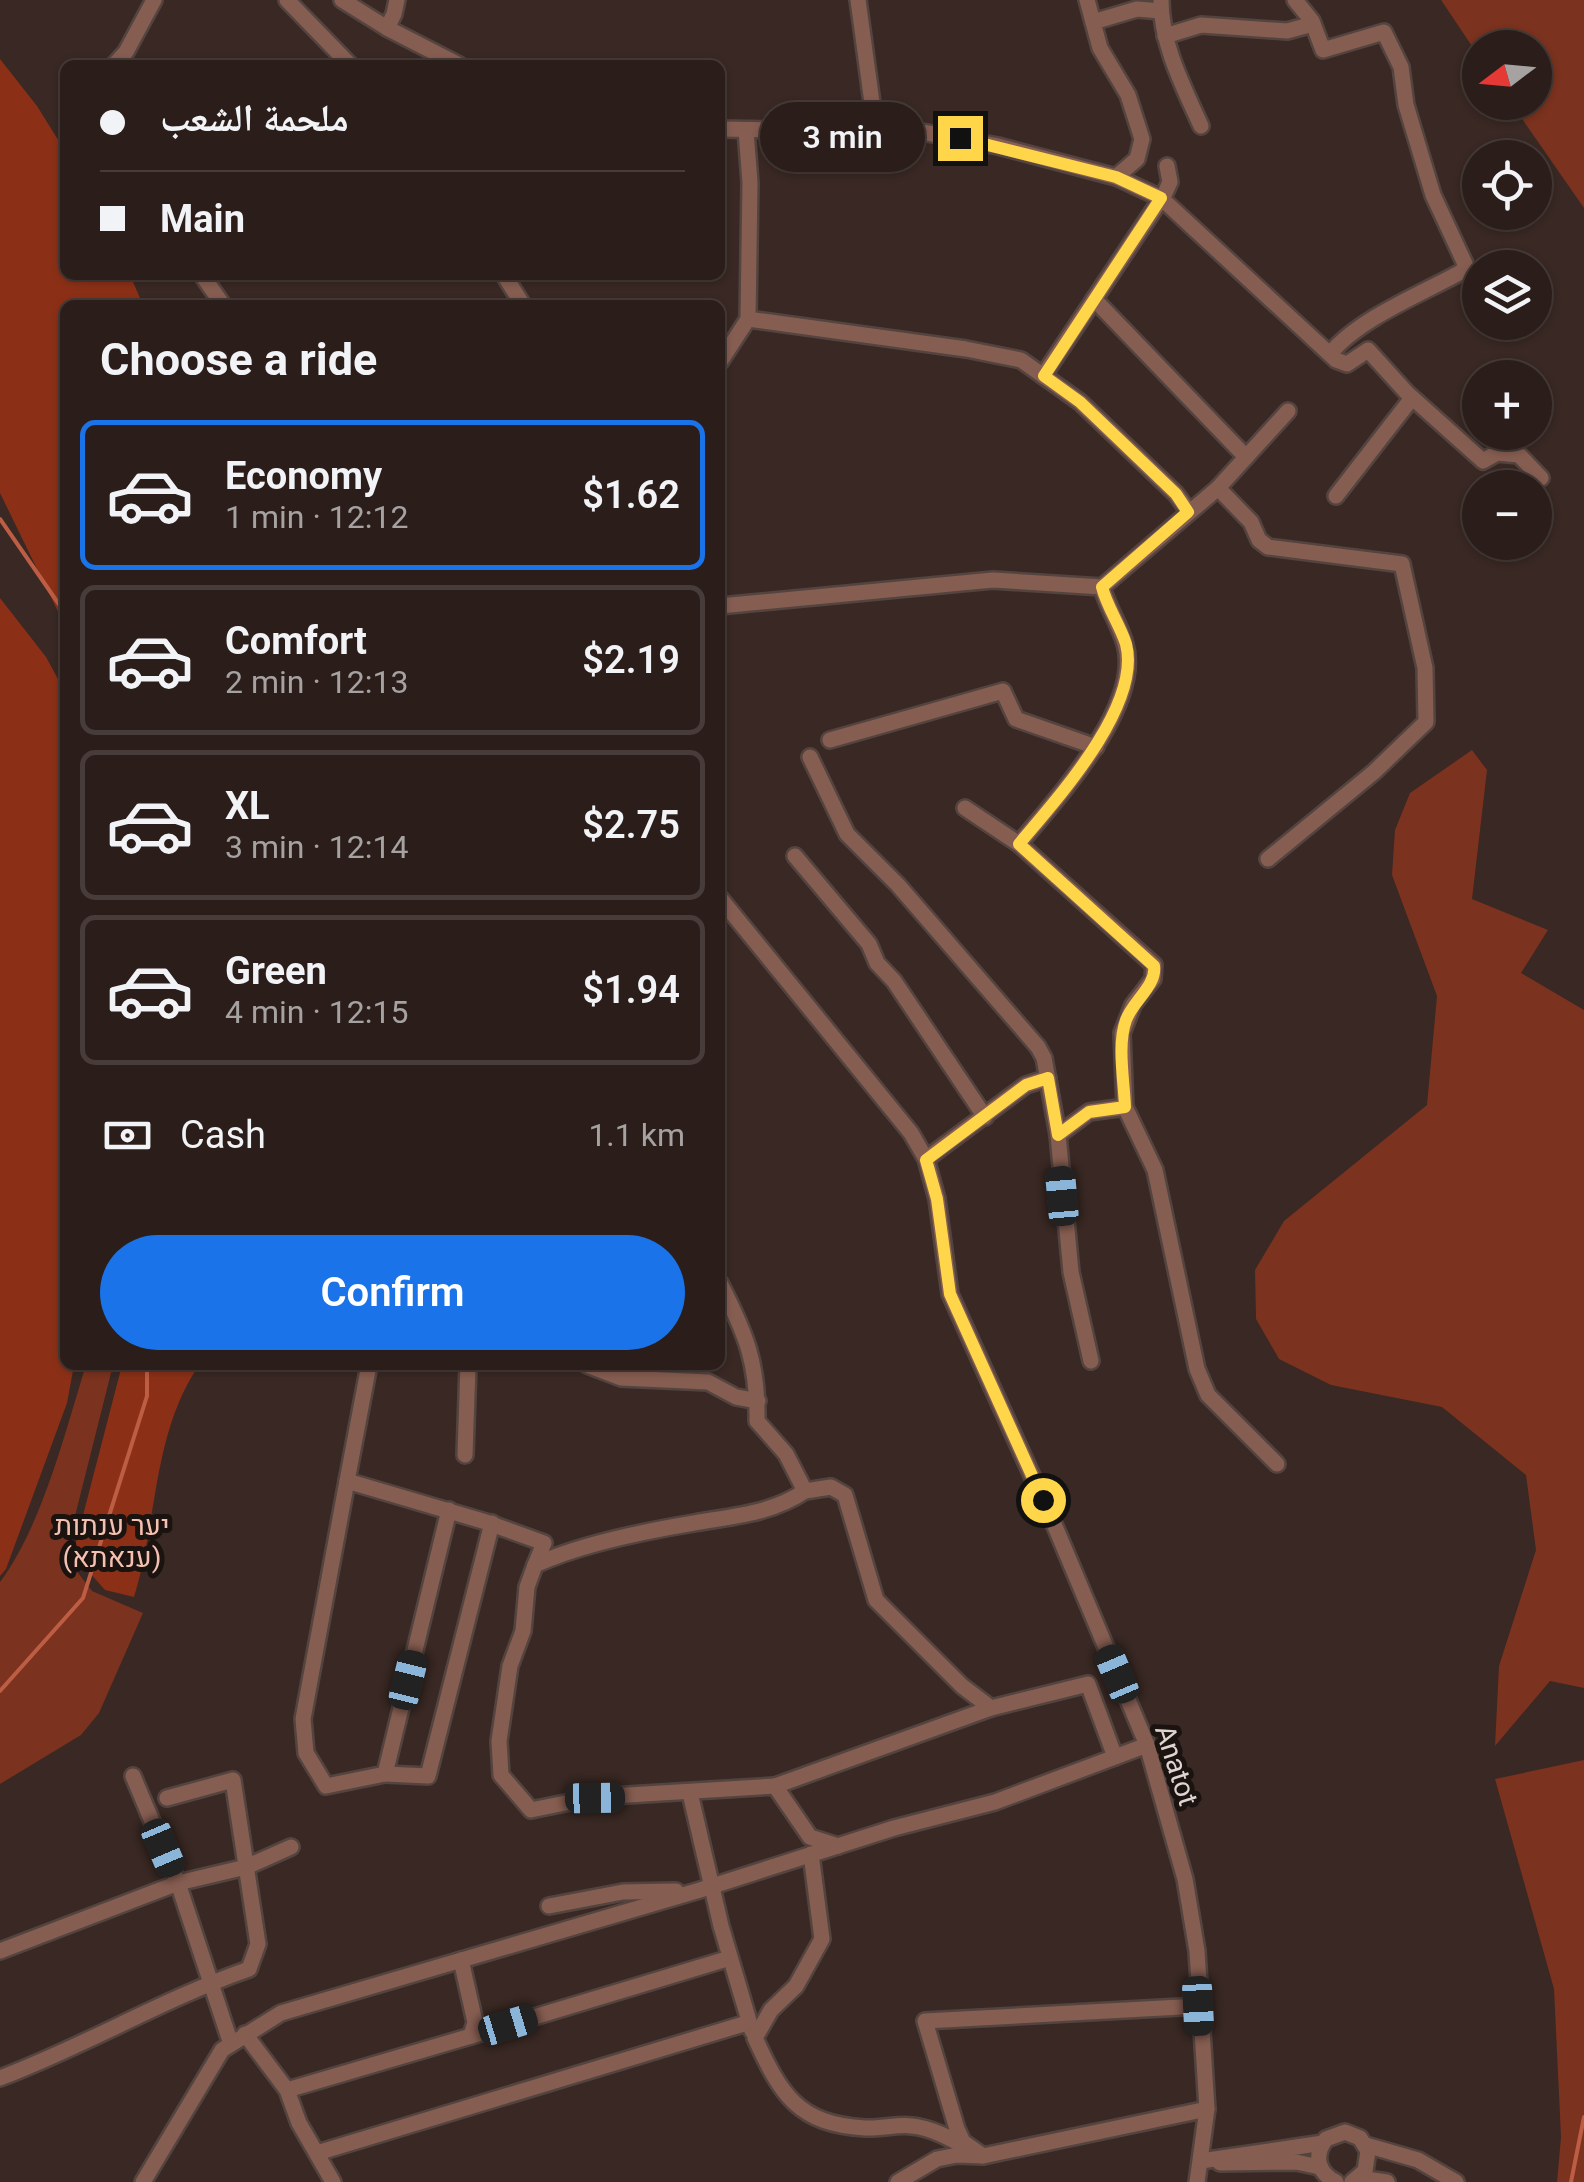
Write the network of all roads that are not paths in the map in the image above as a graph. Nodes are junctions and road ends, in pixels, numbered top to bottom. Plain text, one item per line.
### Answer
1 (154, 0) edge
2 (342, 0) edge
3 (397, 0) edge
4 (858, 0) edge
5 (1086, 0) edge
6 (1295, 0) edge
7 (292, 2) edge
8 (1161, 5) edge
9 (1093, 22) junction
10 (1313, 24) junction
11 (386, 28) junction
12 (1165, 36) junction
13 (119, 60) edge
14 (345, 60) edge
15 (450, 60) edge
16 (1202, 126) dead end
17 (725, 129) edge
18 (746, 130) junction
19 (876, 132) junction
20 (1166, 166) dead end
21 (1108, 176) junction
22 (1161, 198) junction
23 (1094, 299) junction
24 (748, 319) junction
25 (725, 354) edge
26 (1330, 354) junction
27 (1044, 376) junction
28 (1412, 398) junction
29 (1288, 411) dead end
30 (1246, 457) junction
31 (1534, 470) edge
32 (1218, 488) junction
33 (1336, 496) dead end
34 (1188, 512) junction
35 (1102, 587) junction
36 (725, 606) edge
37 (830, 740) dead end
38 (1096, 747) junction
39 (810, 756) dead end
40 (965, 808) dead end
41 (1019, 844) junction
42 (795, 856) dead end
43 (1268, 858) dead end
44 (725, 904) edge
45 (1048, 1078) junction
46 (1125, 1107) junction
47 (985, 1117) junction
48 (1058, 1135) junction
49 (926, 1160) junction
50 (725, 1294) edge
51 (1092, 1361) dead end
52 (368, 1370) edge
53 (468, 1370) edge
54 (600, 1370) edge
55 (758, 1402) junction
56 (465, 1454) dead end
57 (1277, 1464) dead end
58 (347, 1481) junction
59 (805, 1491) junction
60 (449, 1510) junction
61 (492, 1524) junction
62 (536, 1564) junction
63 (992, 1708) junction
64 (1147, 1746) junction
65 (1114, 1757) junction
66 (385, 1774) junction
67 (134, 1776) dead end
68 (775, 1786) junction
69 (690, 1794) junction
70 (167, 1798) dead end
71 (838, 1846) junction
72 (291, 1847) dead end
73 (811, 1854) junction
74 (246, 1868) junction
75 (178, 1883) junction
76 (705, 1888) junction
77 (550, 1906) dead end
78 (0, 1950) edge
79 (730, 1958) junction
80 (461, 1960) junction
81 (212, 1982) junction
82 (1198, 2006) junction
83 (751, 2031) junction
84 (470, 2036) junction
85 (238, 2039) junction
86 (0, 2078) edge
87 (287, 2090) junction
88 (1206, 2110) junction
89 (1323, 2142) junction
90 (1366, 2145) junction
91 (318, 2153) junction
92 (983, 2156) junction
93 (1201, 2161) junction
94 (1320, 2167) junction
95 (1356, 2180) edge
96 (143, 2182) edge
97 (333, 2182) edge
98 (898, 2182) edge
99 (1197, 2182) edge
100 (1336, 2182) edge
101 (1388, 2182) edge
102 (1456, 2182) edge

1 - 13 street
2 - 11 street
3 - 11 street
4 - 19 street
5 - 9 street
6 - 10 street
7 - 14 street
8 - 9 street
8 - 12 street
9 - 21 street
10 - 12 street
10 - 26 street
11 - 15 street
12 - 16 street
17 - 18 street
18 - 19 street
18 - 24 street
19 - 21 street
20 - 22 street
21 - 22 street
22 - 23 street
22 - 26 street
23 - 27 street
23 - 30 street
24 - 25 street
24 - 27 street
26 - 28 street
27 - 34 street
28 - 31 street
28 - 33 street
29 - 30 street
30 - 32 street
32 - 34 street
32 - 43 street
34 - 35 street
35 - 36 street
35 - 38 street
37 - 38 street
38 - 41 street
39 - 45 street
40 - 41 street
41 - 46 street
42 - 47 street
44 - 49 street, Anatot
45 - 47 street
45 - 48 street
46 - 48 street
46 - 57 street
47 - 49 street
48 - 51 street
49 - 64 street, Anatot
50 - 55 street
52 - 58 street
53 - 56 street
54 - 55 street
55 - 59 street
58 - 60 street
58 - 66 street
59 - 62 street
59 - 63 street
60 - 61 street
60 - 66 street
61 - 62 street
61 - 66 street
62 - 69 street
63 - 65 street
63 - 68 street
64 - 65 street
64 - 82 street, Anatot
65 - 71 street
67 - 75 street
68 - 69 street
68 - 71 street
69 - 76 street
70 - 74 street
71 - 73 street
72 - 74 street
73 - 76 street
73 - 83 street
74 - 75 street
74 - 81 street
75 - 78 street
75 - 81 street
76 - 77 street
76 - 79 street
76 - 80 street
79 - 83 street
79 - 84 street
80 - 84 street
80 - 85 street
81 - 85 street
81 - 86 street
82 - 88 street, Anatot
82 - 92 street
83 - 91 street
83 - 92 street
84 - 87 street
85 - 87 street
85 - 96 street
87 - 91 street
88 - 92 street
88 - 93 street, Anatot
89 - 90 street
89 - 93 street
89 - 94 street
90 - 95 street
90 - 102 street
91 - 97 street
92 - 98 street
93 - 94 street
93 - 99 street, Anatot
94 - 100 street
95 - 101 street

